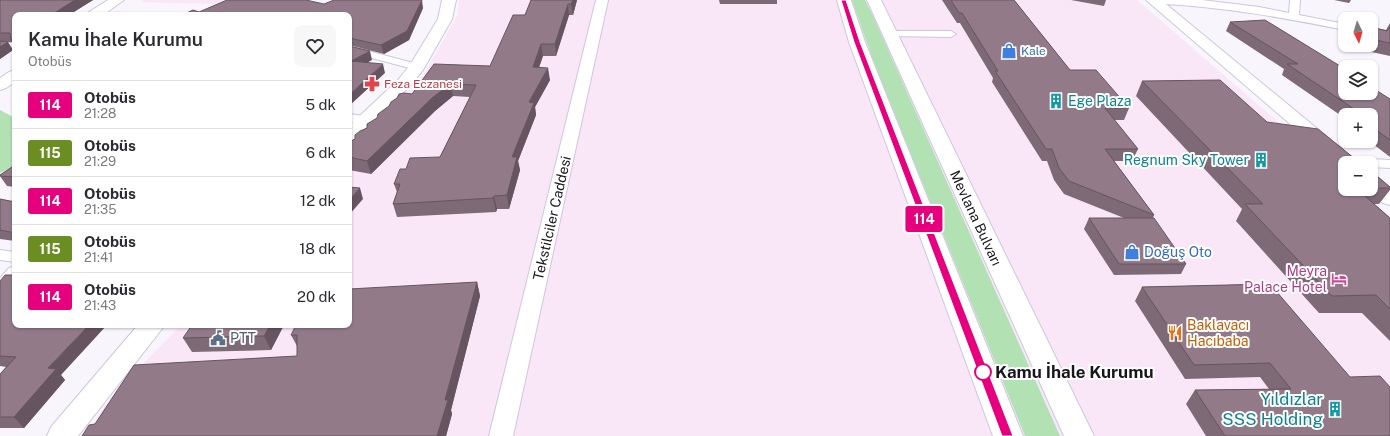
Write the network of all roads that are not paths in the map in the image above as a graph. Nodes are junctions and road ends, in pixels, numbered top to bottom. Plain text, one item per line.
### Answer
1 (117, 0) edge
2 (132, 0) edge
3 (449, 0) edge
4 (602, 0) edge
5 (844, 0) edge
6 (874, 0) edge
7 (1159, 0) edge
8 (1295, 0) edge
9 (1183, 1) edge
10 (99, 12) edge
11 (114, 12) edge
12 (1294, 16) junction
13 (1338, 25) edge
14 (891, 34) junction
15 (952, 34) dead end
16 (0, 46) edge
17 (12, 46) edge
18 (352, 50) edge
19 (417, 67) junction
20 (352, 118) edge
21 (367, 120) junction
22 (352, 133) edge
23 (1339, 156) edge
24 (1378, 163) edge
25 (1390, 164) edge
26 (1378, 189) edge
27 (1390, 199) edge
28 (0, 255) edge
29 (12, 257) edge
30 (12, 275) edge
31 (0, 288) edge
32 (150, 328) edge
33 (61, 436) edge
34 (501, 436) edge
35 (1008, 436) edge
36 (1079, 436) edge

1 - 10 main road
2 - 11 main road
3 - 19 main road
4 - 34 street, Tekstilciler Caddesi
5 - 35 highway
6 - 14 highway, Mevlana Bulvarı
7 - 9 street
7 - 23 main road
8 - 12 street
9 - 12 street
12 - 13 street
14 - 15 street
14 - 36 highway, Mevlana Bulvarı
16 - 17 street
18 - 19 street
19 - 21 main road
20 - 21 street
21 - 22 main road
24 - 25 street
26 - 27 main road
28 - 29 street
30 - 31 street
32 - 33 main road

